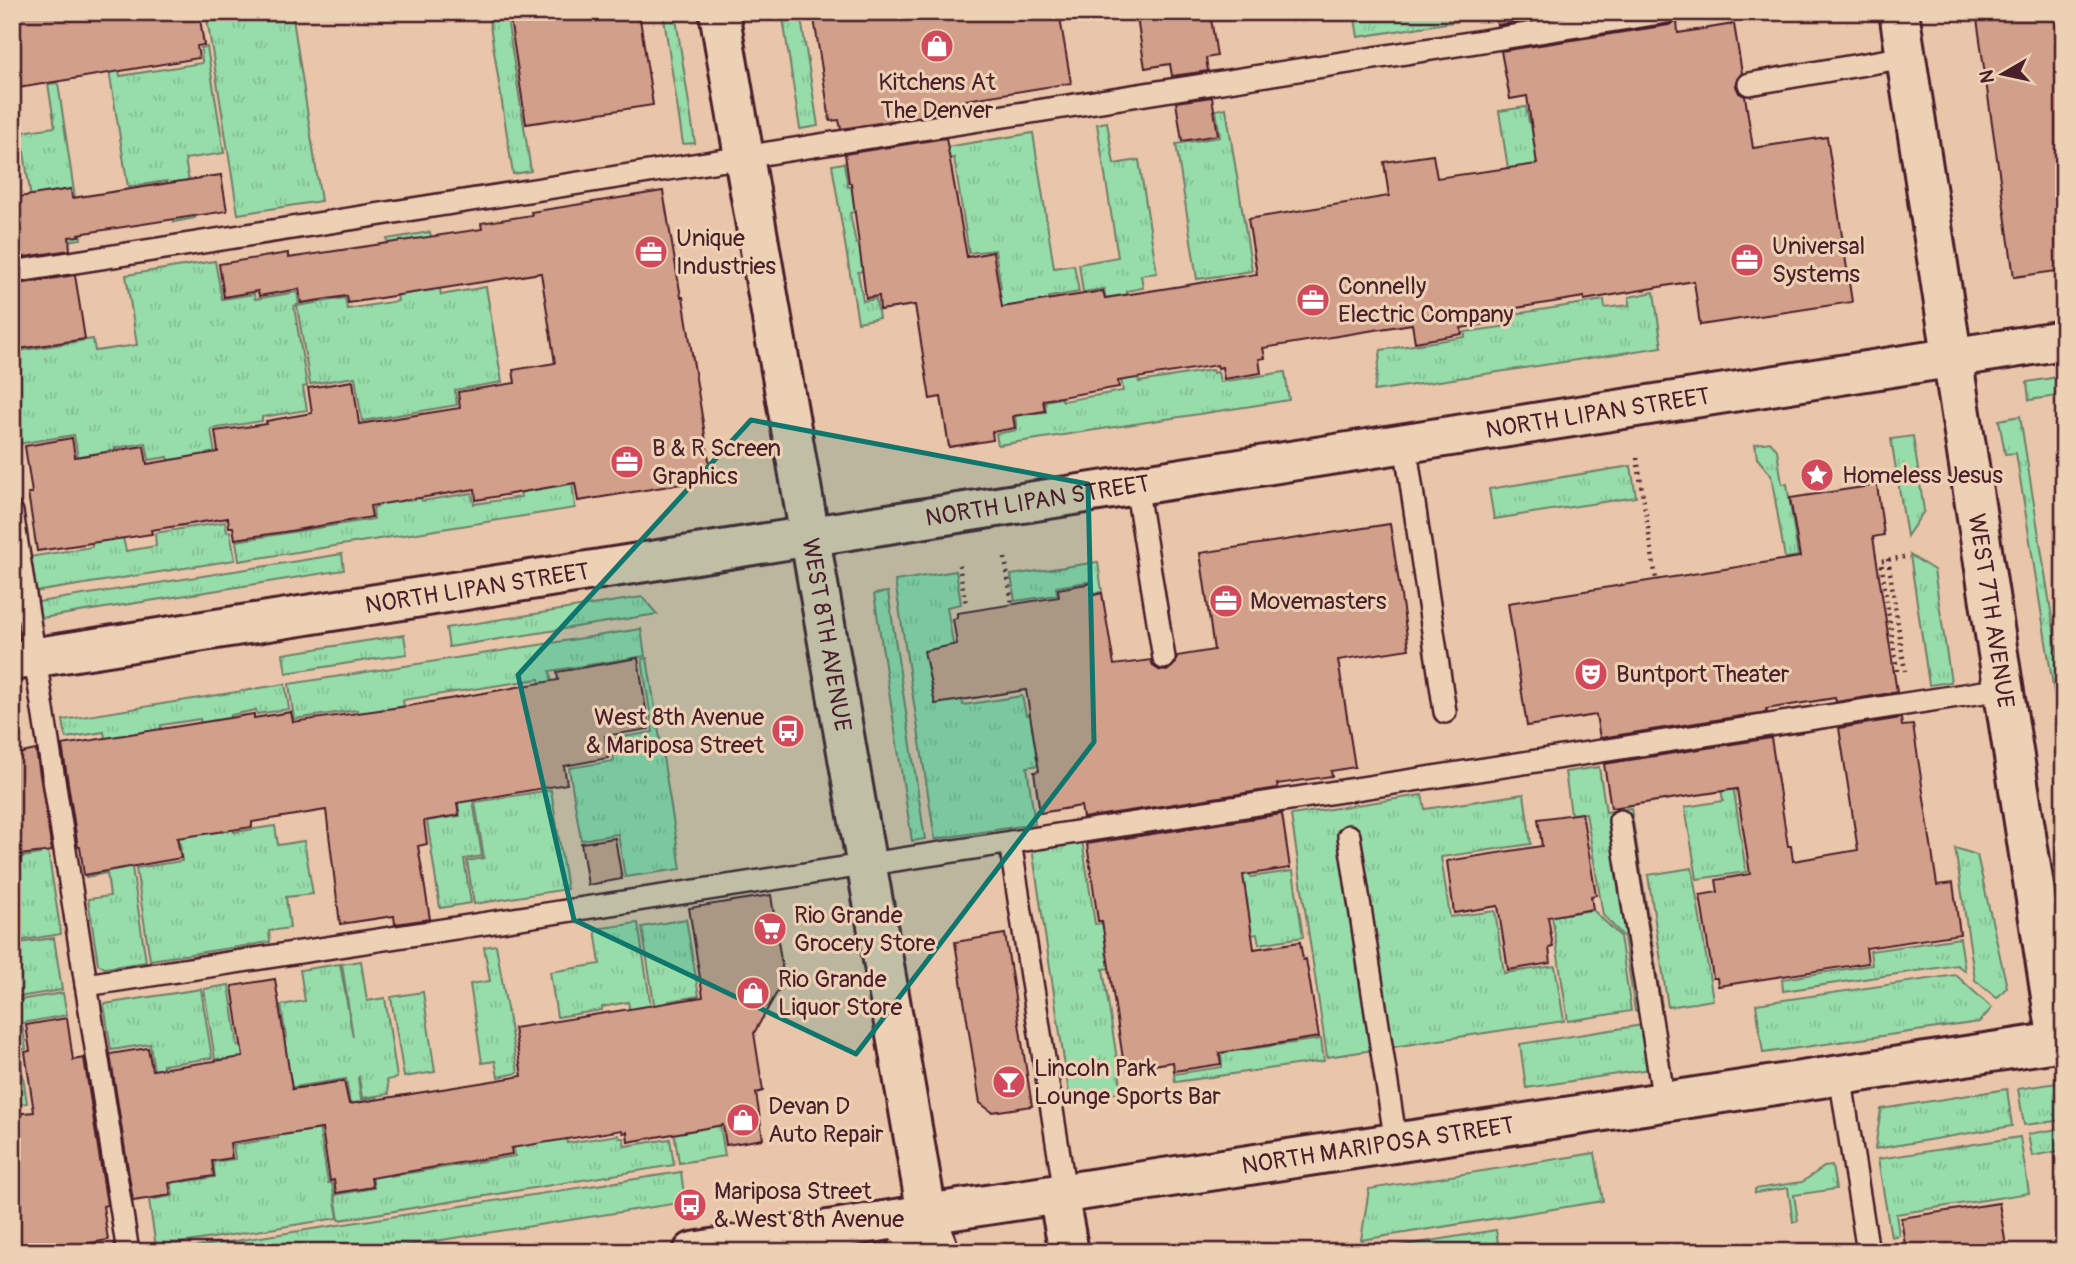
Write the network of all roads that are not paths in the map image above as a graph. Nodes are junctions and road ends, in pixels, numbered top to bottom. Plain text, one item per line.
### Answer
1 (719, 12) edge
2 (1667, 12) edge
3 (1899, 12) edge
4 (1661, 13) edge
5 (1906, 57) junction
6 (1749, 84) dead end
7 (744, 157) junction
8 (12, 272) edge
9 (2064, 340) edge
10 (1952, 357) junction
11 (1405, 443) junction
12 (1136, 485) junction
13 (12, 512) edge
14 (810, 536) junction
15 (1164, 658) dead end
16 (24, 659) edge
17 (2003, 689) junction
18 (1445, 712) dead end
19 (1620, 821) dead end
20 (1349, 836) dead end
21 (1010, 842) junction
22 (867, 864) junction
23 (86, 985) junction
24 (2061, 1042) edge
25 (1840, 1075) junction
26 (1664, 1102) junction
27 (1396, 1143) junction
28 (1062, 1194) junction
29 (927, 1214) junction
30 (706, 1251) edge
31 (128, 1252) edge
32 (908, 1252) edge
33 (939, 1252) edge
34 (1069, 1252) edge
35 (1868, 1252) edge

1 - 7 street, WEST 8TH AVENUE
2 - 4 lane
3 - 5 street, WEST 7TH AVENUE
4 - 7 lane
5 - 6 lane
5 - 10 street, WEST 7TH AVENUE
7 - 8 lane
7 - 14 street, WEST 8TH AVENUE
9 - 10 street, NORTH LIPAN STREET
10 - 11 street, NORTH LIPAN STREET
10 - 17 street, WEST 7TH AVENUE
11 - 12 street, NORTH LIPAN STREET
11 - 18 lane
12 - 14 street, NORTH LIPAN STREET
12 - 15 lane
13 - 16 lane
14 - 16 street, NORTH LIPAN STREET
14 - 22 street, WEST 8TH AVENUE
16 - 23 lane
17 - 21 lane
17 - 24 street, WEST 7TH AVENUE
19 - 26 lane
20 - 27 lane
21 - 22 lane
21 - 28 lane
22 - 23 lane
22 - 29 street, WEST 8TH AVENUE
23 - 31 lane
24 - 25 street, NORTH MARIPOSA STREET
25 - 26 street, NORTH MARIPOSA STREET
25 - 35 lane
26 - 27 street, NORTH MARIPOSA STREET
27 - 28 street, NORTH MARIPOSA STREET
28 - 29 street, NORTH MARIPOSA STREET
28 - 34 street
29 - 30 street, NORTH MARIPOSA STREET
29 - 32 street
29 - 33 street, WEST 8TH AVENUE

